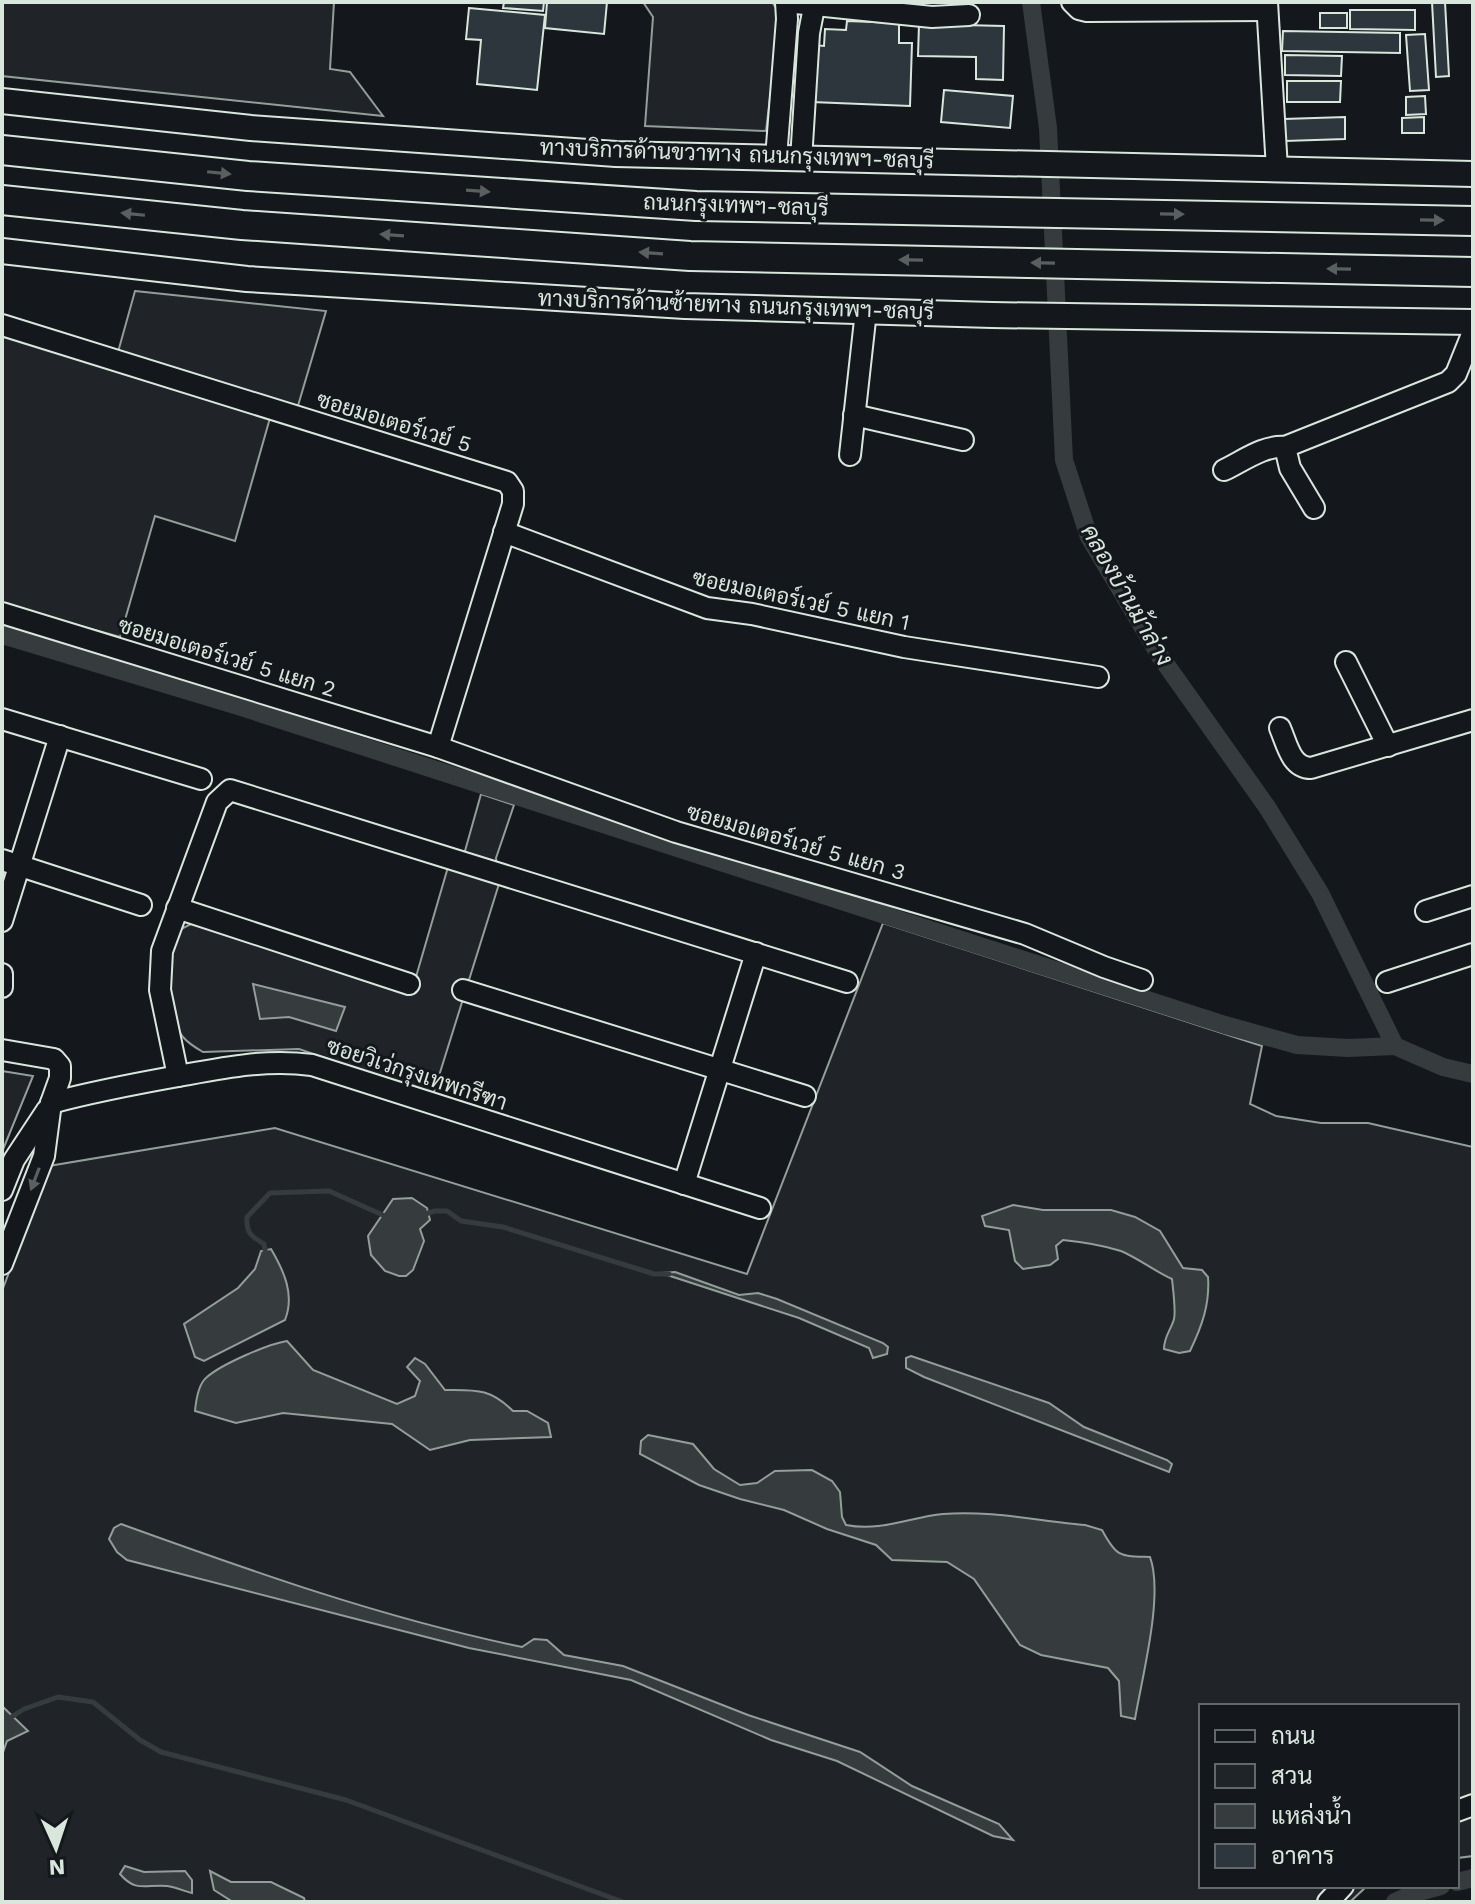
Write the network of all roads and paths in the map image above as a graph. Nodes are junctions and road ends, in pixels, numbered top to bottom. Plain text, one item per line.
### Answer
1 (786, 2) edge
2 (1072, 2) edge
3 (814, 4) edge
4 (1267, 6) edge
5 (932, 9) edge
6 (969, 15) dead end
7 (2, 101) edge
8 (2, 150) edge
9 (776, 158) junction
10 (801, 160) junction
11 (1277, 169) junction
12 (1473, 174) edge
13 (2, 200) edge
14 (1473, 221) edge
15 (2, 251) edge
16 (1473, 272) edge
17 (866, 311) junction
18 (1473, 322) edge
19 (2, 325) edge
20 (1473, 332) edge
21 (854, 415) junction
22 (963, 440) dead end
23 (1285, 447) junction
24 (850, 455) dead end
25 (1224, 470) dead end
26 (1314, 508) dead end
27 (504, 532) junction
28 (2, 613) edge
29 (1346, 662) dead end
30 (1098, 677) dead end
31 (2, 719) edge
32 (1473, 720) edge
33 (1280, 728) dead end
34 (60, 736) junction
35 (1388, 746) junction
36 (438, 747) junction
37 (201, 779) dead end
38 (11, 863) edge
39 (1473, 896) edge
40 (141, 905) dead end
41 (177, 908) junction
42 (1426, 911) dead end
43 (2, 921) edge
44 (756, 953) junction
45 (1473, 954) edge
46 (2, 974) edge
47 (1142, 980) dead end
48 (847, 982) dead end
49 (1387, 982) dead end
50 (409, 984) dead end
51 (2, 987) edge
52 (463, 990) dead end
53 (2, 1050) edge
54 (720, 1070) junction
55 (178, 1076) junction
56 (805, 1096) dead end
57 (51, 1103) junction
58 (684, 1184) junction
59 (2, 1190) edge
60 (760, 1208) dead end
61 (3, 1259) edge

1 - 3 street
1 - 9 street
2 - 4 street
3 - 5 street
3 - 10 street
4 - 11 street
5 - 6 street
7 - 9 main road, ทางบริการด้านขวาทาง ถนนกรุงเทพฯ-ชลบุรี
8 -> 14 highway, ถนนกรุงเทพฯ-ชลบุรี
9 - 10 main road, ทางบริการด้านขวาทาง ถนนกรุงเทพฯ-ชลบุรี
10 - 11 main road, ทางบริการด้านขวาทาง ถนนกรุงเทพฯ-ชลบุรี
11 - 12 main road, ทางบริการด้านขวาทาง ถนนกรุงเทพฯ-ชลบุรี
16 -> 13 highway
15 - 17 main road, ทางบริการด้านซ้ายทาง ถนนกรุงเทพฯ-ชลบุรี
17 - 18 main road, ทางบริการด้านซ้ายทาง ถนนกรุงเทพฯ-ชลบุรี
17 - 21 street
19 - 27 street, ซอยมอเตอร์เวย์ 5
20 - 23 street
21 - 22 street
21 - 24 street
23 - 25 street
23 - 26 street
27 - 30 street, ซอยมอเตอร์เวย์ 5 แยก 1
27 - 36 street, ซอยมอเตอร์เวย์ 5
28 - 36 street, ซอยมอเตอร์เวย์ 5 แยก 2
29 - 35 street
31 - 34 street
32 - 35 street
33 - 35 street
34 - 37 street
34 - 38 street
36 - 47 street, ซอยมอเตอร์เวย์ 5 แยก 3
38 - 40 street
38 - 43 street
39 - 42 street
41 - 44 street
41 - 50 street
41 - 55 street
44 - 48 street
44 - 54 street
45 - 49 street
46 - 51 street
52 - 54 street
53 - 57 street
54 - 56 street
54 - 58 street
55 - 57 street, ซอยวิเว่กรุงเทพกรีฑา
55 - 58 street, ซอยวิเว่กรุงเทพกรีฑา
57 - 59 street
57 -> 61 street
58 - 60 street, ซอยวิเว่กรุงเทพกรีฑา

